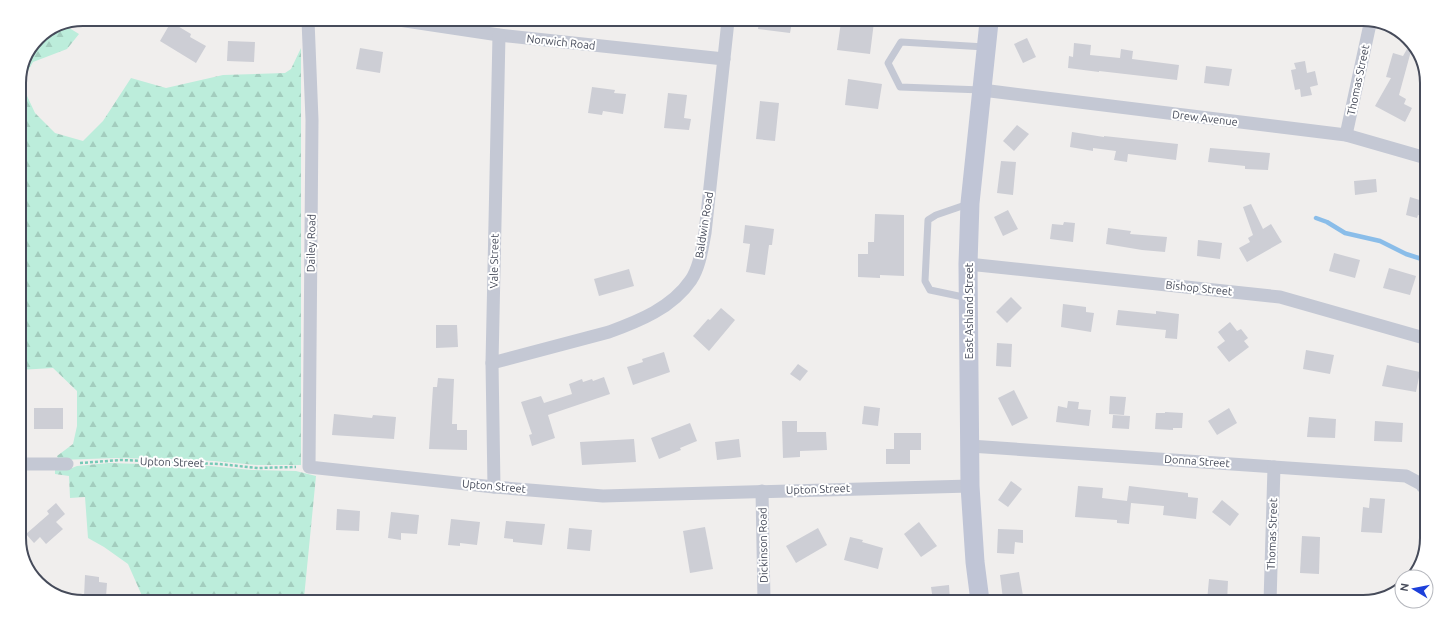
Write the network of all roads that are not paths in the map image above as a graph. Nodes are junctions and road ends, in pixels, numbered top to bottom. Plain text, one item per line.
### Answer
1 (308, 26) edge
2 (439, 26) edge
3 (727, 26) edge
4 (989, 26) edge
5 (1369, 27) edge
6 (499, 35) junction
7 (986, 47) junction
8 (724, 59) junction
9 (982, 90) junction
10 (1346, 135) junction
11 (1420, 156) edge
12 (970, 203) junction
13 (968, 264) junction
14 (968, 298) junction
15 (1420, 337) edge
16 (492, 363) junction
17 (970, 446) junction
18 (26, 464) edge
19 (67, 464) road end
20 (1274, 466) junction
21 (309, 467) joint
22 (1420, 485) edge
23 (970, 486) junction
24 (494, 487) junction
25 (762, 491) junction
26 (764, 595) edge
27 (979, 595) edge
28 (1270, 595) edge

1 - 21 street, Dailey Road
2 - 6 street, Norwich Road
3 - 8 street, Baldwin Road
4 - 7 main road, East Ashland Street
5 - 10 street, Thomas Street
6 - 8 street, Norwich Road
6 - 16 street, Vale Street
7 - 9 main road, East Ashland Street
7 - 9 lane
8 - 16 street, Baldwin Road
9 - 10 street, Drew Avenue
9 - 12 main road, East Ashland Street
10 - 11 street, Drew Avenue
12 - 13 main road, East Ashland Street
12 - 14 lane
13 - 14 main road, East Ashland Street
13 - 15 street, Bishop Street
14 - 17 main road, East Ashland Street
16 - 24 street, Vale Street
17 - 20 street, Donna Street
17 - 23 main road, East Ashland Street
18 - 19 street
20 - 22 street, Donna Street
20 - 28 street, Thomas Street
21 - 24 street, Upton Street
23 - 25 street, Upton Street
23 - 27 main road, East Ashland Street
24 - 25 street, Upton Street
25 - 26 street, Dickinson Road

